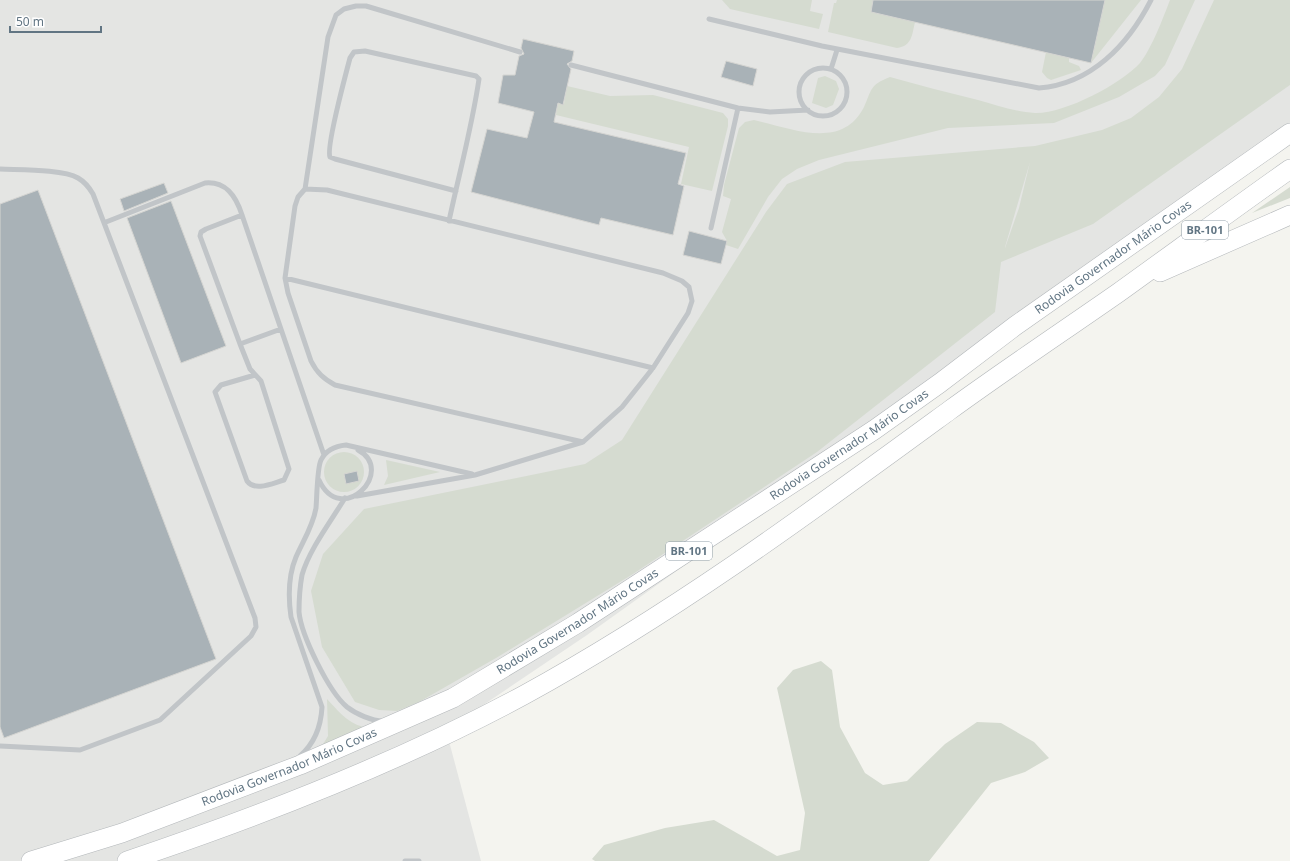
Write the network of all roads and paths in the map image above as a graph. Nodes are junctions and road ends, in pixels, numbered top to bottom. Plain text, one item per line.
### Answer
1 (1151, 0) edge
2 (709, 19) dead end
3 (837, 50) junction
4 (520, 52) dead end
5 (572, 65) dead end
6 (831, 69) junction
7 (738, 108) junction
8 (808, 110) junction
9 (1290, 133) edge
10 (0, 169) edge
11 (1290, 170) edge
12 (305, 189) junction
13 (456, 191) junction
14 (242, 215) junction
15 (1290, 215) edge
16 (449, 221) junction
17 (106, 222) junction
18 (711, 228) dead end
19 (285, 278) junction
20 (1120, 290) junction
21 (281, 329) junction
22 (240, 344) junction
23 (653, 368) junction
24 (255, 374) junction
25 (583, 442) junction
26 (354, 447) junction
27 (324, 455) junction
28 (475, 475) junction
29 (319, 479) junction
30 (357, 496) junction
31 (345, 498) junction
32 (404, 720) junction
33 (0, 746) edge
34 (284, 772) junction
35 (31, 861) edge
36 (127, 861) edge
37 (405, 861) edge
38 (419, 861) edge

1 - 3 lane
2 - 3 lane
3 - 6 lane
4 - 12 lane
5 - 7 lane
6 - 8 lane
6 - 8 lane
7 - 8 lane
7 - 18 lane
9 - 32 highway, Rodovia Governador Mário Covas / BR-101
10 - 17 lane
11 - 20 highway, BR-101
12 - 16 lane
12 - 19 lane
13 - 13 lane
13 - 16 lane
14 - 17 lane
14 - 21 lane
14 - 22 lane
15 - 20 highway
16 - 23 lane
17 - 33 lane
19 - 23 lane
19 - 25 lane
20 - 36 highway, BR-101
21 - 22 lane
21 - 27 lane
22 - 24 lane
23 - 25 lane
24 - 24 lane
25 - 28 lane
26 - 27 lane
26 - 28 lane
26 - 30 lane
27 - 29 lane
28 - 30 lane
29 - 31 lane
29 - 34 lane
30 - 31 lane
31 - 32 lane
32 - 34 highway, Rodovia Governador Mário Covas / BR-101
34 - 35 highway, Rodovia Governador Mário Covas / BR-101
37 - 38 lane

